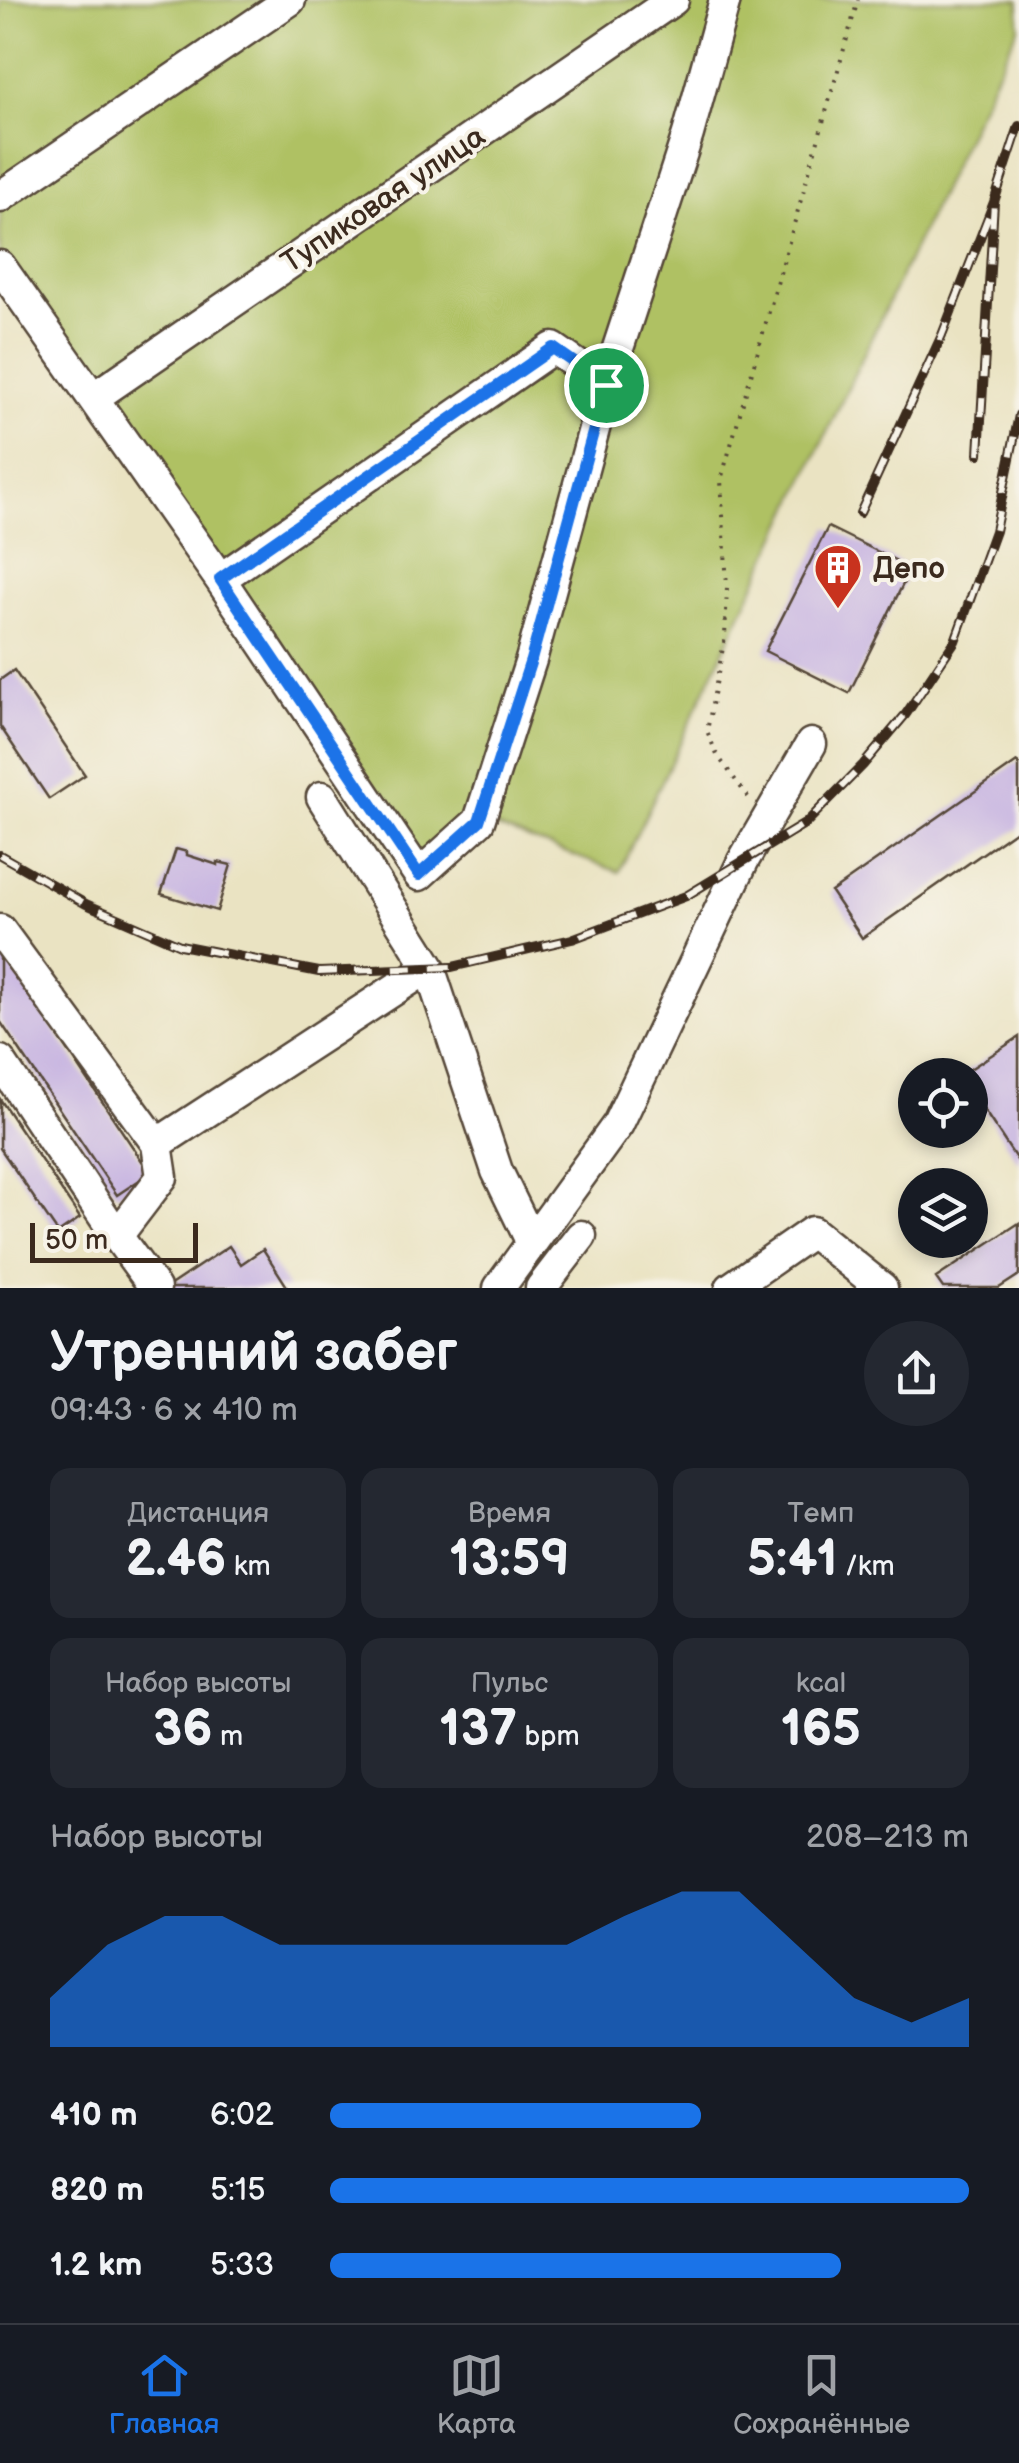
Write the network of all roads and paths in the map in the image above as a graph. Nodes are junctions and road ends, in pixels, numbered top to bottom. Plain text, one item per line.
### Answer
1 (290, 0) edge
2 (673, 0) edge
3 (725, 0) edge
4 (858, 0) edge
5 (0, 197) edge
6 (0, 266) edge
7 (606, 385) junction
8 (93, 398) junction
9 (220, 579) junction
10 (811, 744) dead end
11 (322, 797) dead end
12 (766, 822) junction
13 (404, 852) junction
14 (394, 914) junction
15 (0, 930) edge
16 (430, 967) junction
17 (0, 1062) edge
18 (156, 1144) junction
19 (117, 1236) junction
20 (581, 1236) dead end
21 (532, 1243) junction
22 (154, 1288) edge
23 (499, 1288) edge
24 (542, 1288) edge
25 (731, 1288) edge
26 (882, 1288) edge

1 - 5 lane
2 - 8 lane, Тупиковая улица
3 - 7 lane
4 - 12 path
6 - 8 lane
7 - 9 lane
7 - 13 lane
8 - 9 lane
9 - 13 lane
10 - 12 lane
11 - 14 lane
12 - 21 lane
13 - 14 lane
14 - 16 lane
15 - 18 lane
16 - 18 lane
16 - 21 lane
17 - 19 lane
18 - 19 lane
19 - 22 lane
20 - 24 lane
21 - 23 lane
25 - 26 lane

